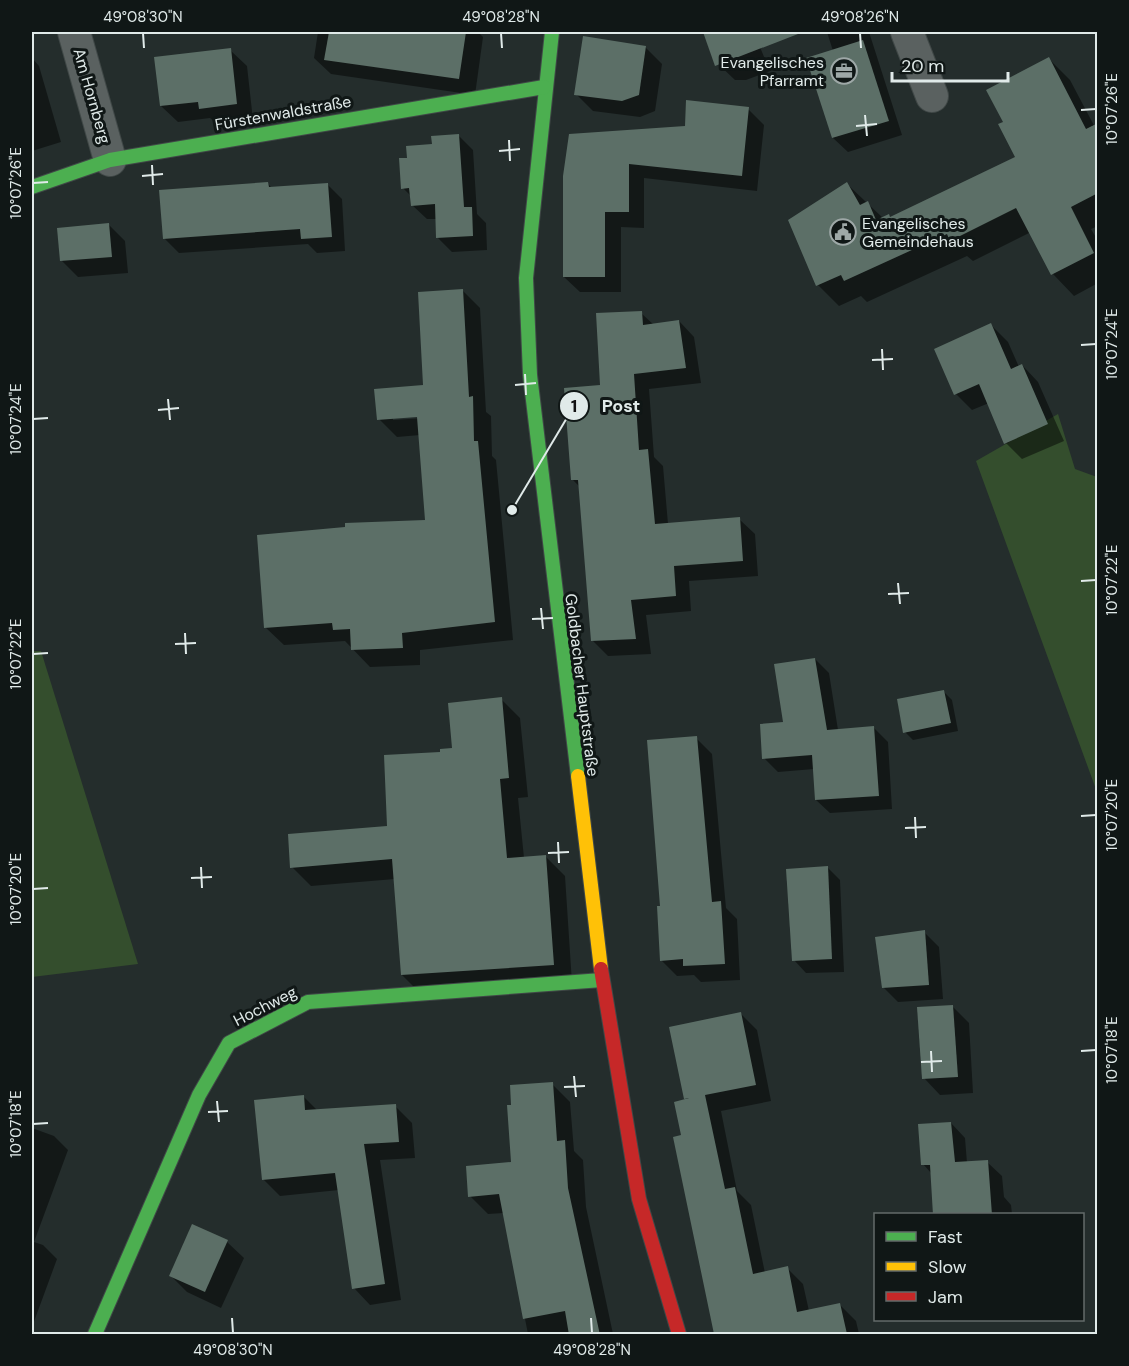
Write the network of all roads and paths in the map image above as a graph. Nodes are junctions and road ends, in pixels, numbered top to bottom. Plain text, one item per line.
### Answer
1 (74, 32) edge
2 (552, 32) edge
3 (906, 32) edge
4 (544, 87) junction
5 (932, 96) dead end
6 (110, 160) junction
7 (32, 187) edge
8 (602, 980) junction
9 (95, 1335) edge
10 (679, 1335) edge

1 - 6 street, Am Hornberg
2 - 4 street, Goldbacher Hauptstraße
3 - 5 street
4 - 6 street, Fürstenwaldstraße
4 - 8 street, Goldbacher Hauptstraße
6 - 7 street, Fürstenwaldstraße
8 - 9 street, Hochweg
8 - 10 street, Goldbacher Hauptstraße

